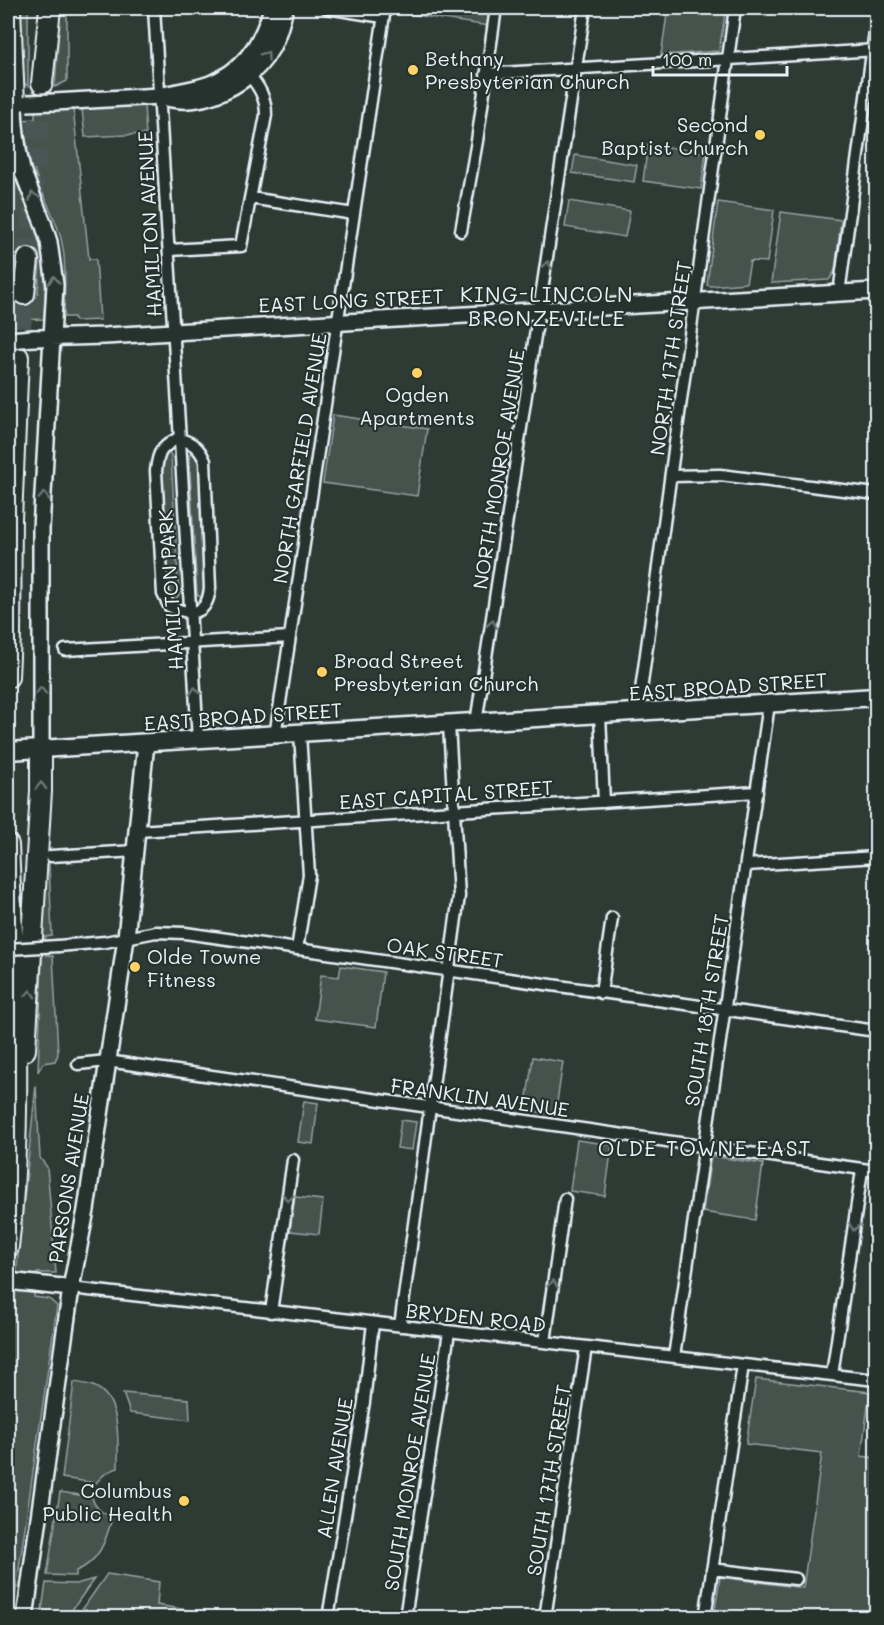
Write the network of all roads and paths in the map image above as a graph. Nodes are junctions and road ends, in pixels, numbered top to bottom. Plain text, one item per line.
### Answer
1 (10, 8) edge
2 (38, 8) edge
3 (50, 8) edge
4 (154, 8) edge
5 (272, 8) edge
6 (285, 8) edge
7 (327, 8) edge
8 (496, 8) edge
9 (585, 8) edge
10 (735, 8) edge
11 (384, 12) edge
12 (876, 24) edge
13 (875, 50) edge
14 (728, 60) junction
15 (576, 69) junction
16 (248, 74) junction
17 (486, 74) junction
18 (160, 96) junction
19 (16, 104) edge
20 (250, 198) junction
21 (354, 214) junction
22 (461, 231) dead end
23 (168, 250) junction
24 (28, 259) tunnel mouth
25 (876, 291) edge
26 (839, 293) junction
27 (24, 294) tunnel mouth
28 (695, 301) junction
29 (540, 310) junction
30 (337, 322) junction
31 (173, 331) junction
32 (53, 338) junction
33 (8, 340) edge
34 (18, 357) tunnel mouth
35 (178, 438) junction
36 (672, 476) junction
37 (876, 494) edge
38 (190, 613) junction
39 (290, 637) junction
40 (192, 642) junction
41 (65, 650) dead end
42 (8, 677) edge
43 (876, 697) edge
44 (769, 704) junction
45 (638, 712) junction
46 (600, 715) junction
47 (476, 723) junction
48 (449, 725) junction
49 (300, 734) junction
50 (275, 736) junction
51 (198, 740) junction
52 (146, 743) junction
53 (35, 750) junction
54 (8, 751) edge
55 (757, 792) junction
56 (604, 802) junction
57 (454, 812) junction
58 (304, 821) junction
59 (138, 831) junction
60 (8, 845) edge
61 (136, 851) junction
62 (51, 856) dead end
63 (876, 857) edge
64 (746, 865) junction
65 (612, 918) dead end
66 (126, 938) junction
67 (8, 949) edge
68 (297, 949) junction
69 (448, 971) junction
70 (601, 993) junction
71 (725, 1010) junction
72 (876, 1031) edge
73 (107, 1061) junction
74 (78, 1064) dead end
75 (430, 1108) junction
76 (15, 1136) junction
77 (705, 1148) junction
78 (293, 1160) dead end
79 (862, 1170) junction
80 (876, 1172) edge
81 (566, 1199) dead end
82 (8, 1246) edge
83 (8, 1281) edge
84 (71, 1288) junction
85 (271, 1312) junction
86 (373, 1323) junction
87 (400, 1326) junction
88 (449, 1332) junction
89 (545, 1342) junction
90 (586, 1347) junction
91 (674, 1357) junction
92 (743, 1365) junction
93 (832, 1375) junction
94 (876, 1380) edge
95 (712, 1569) junction
96 (796, 1579) dead end
97 (25, 1617) edge
98 (328, 1617) edge
99 (342, 1617) edge
100 (405, 1617) edge
101 (545, 1617) edge
102 (705, 1617) edge

1 - 19 highway
2 - 3 highway
4 - 18 street, HAMILTON AVENUE
5 - 18 street
16 -> 6 street
7 - 11 street
8 - 17 street
9 - 15 street, NORTH MONROE AVENUE
10 - 14 street, NORTH 17TH STREET
11 - 21 street, NORTH GARFIELD AVENUE
12 - 13 street
13 - 14 street
13 - 26 street
14 - 15 street
14 - 28 street, NORTH 17TH STREET
15 - 17 street
29 -> 15 street, NORTH MONROE AVENUE
16 - 18 street
16 - 20 street
17 - 22 street
18 - 19 street, bridge
18 - 23 street, HAMILTON AVENUE
32 -> 19 street, bridge
20 - 21 street
20 - 23 street
21 - 30 street, NORTH GARFIELD AVENUE
23 - 31 street, HAMILTON AVENUE
24 - 27 highway
25 - 26 street, EAST LONG STREET
26 - 28 street, EAST LONG STREET
28 - 29 street, EAST LONG STREET
28 - 36 street, NORTH 17TH STREET
29 - 30 street, EAST LONG STREET
47 -> 29 street, NORTH MONROE AVENUE
30 - 31 street, EAST LONG STREET
30 - 39 street, NORTH GARFIELD AVENUE
31 - 32 street, EAST LONG STREET
31 - 35 street, HAMILTON AVENUE
32 - 33 street, EAST LONG STREET, bridge
53 -> 32 street
34 - 42 highway
35 - 38 street, HAMILTON PARK
35 - 38 street
35 - 38 street
36 - 37 street
36 - 45 street, NORTH 17TH STREET
38 - 40 street, HAMILTON PARK
39 - 40 street
39 - 50 street, NORTH GARFIELD AVENUE
40 - 41 street
51 -> 40 street, HAMILTON PARK
43 - 44 main road, EAST BROAD STREET
44 - 45 main road, EAST BROAD STREET
44 - 55 street, SOUTH 18TH STREET
45 - 46 main road, EAST BROAD STREET
46 - 47 main road, EAST BROAD STREET
46 - 56 street
47 - 48 main road, EAST BROAD STREET
48 - 49 main road, EAST BROAD STREET
48 - 57 street
49 - 50 main road, EAST BROAD STREET
49 - 58 street
50 - 51 main road, EAST BROAD STREET
51 - 52 main road, EAST BROAD STREET
52 - 53 main road, EAST BROAD STREET
52 - 59 street, PARSONS AVENUE
53 - 54 main road, EAST BROAD STREET
76 -> 53 highway
55 - 56 street, EAST CAPITAL STREET
55 - 64 street, SOUTH 18TH STREET
56 - 57 street, EAST CAPITAL STREET
57 - 58 street, EAST CAPITAL STREET
57 - 69 street
58 - 59 street, EAST CAPITAL STREET
58 - 68 street
59 - 61 street, PARSONS AVENUE
60 - 76 highway
61 - 62 street
61 - 66 street, PARSONS AVENUE
63 - 64 street
64 - 71 street, SOUTH 18TH STREET
65 - 70 street
66 - 67 street, OAK STREET, bridge
66 - 68 street, OAK STREET
66 - 73 street, PARSONS AVENUE
68 - 69 street, OAK STREET
69 - 70 street, OAK STREET
69 - 75 street
70 - 71 street, OAK STREET
71 - 72 street, OAK STREET
71 - 77 street, SOUTH 18TH STREET
73 - 74 street, FRANKLIN AVENUE
73 - 75 street, FRANKLIN AVENUE
73 - 84 street, PARSONS AVENUE
75 - 77 street, FRANKLIN AVENUE
75 - 87 street
76 - 82 highway
77 - 79 street, FRANKLIN AVENUE
77 - 91 street, SOUTH 18TH STREET
78 -> 85 street
79 - 80 street, FRANKLIN AVENUE
79 -> 93 street
89 -> 81 street
83 - 84 street
84 - 85 street, BRYDEN ROAD
84 - 97 street, PARSONS AVENUE
85 - 86 street, BRYDEN ROAD
86 - 87 street, BRYDEN ROAD
86 - 98 street, ALLEN AVENUE
87 - 88 street, BRYDEN ROAD
88 - 89 street, BRYDEN ROAD
88 - 100 street, SOUTH MONROE AVENUE
89 - 90 street, BRYDEN ROAD
90 - 91 street, BRYDEN ROAD
90 - 101 street, SOUTH 17TH STREET
91 - 92 street, BRYDEN ROAD
92 - 93 street, BRYDEN ROAD
92 - 95 street
93 - 94 street, BRYDEN ROAD
95 - 96 street
95 - 102 street
98 - 99 street

